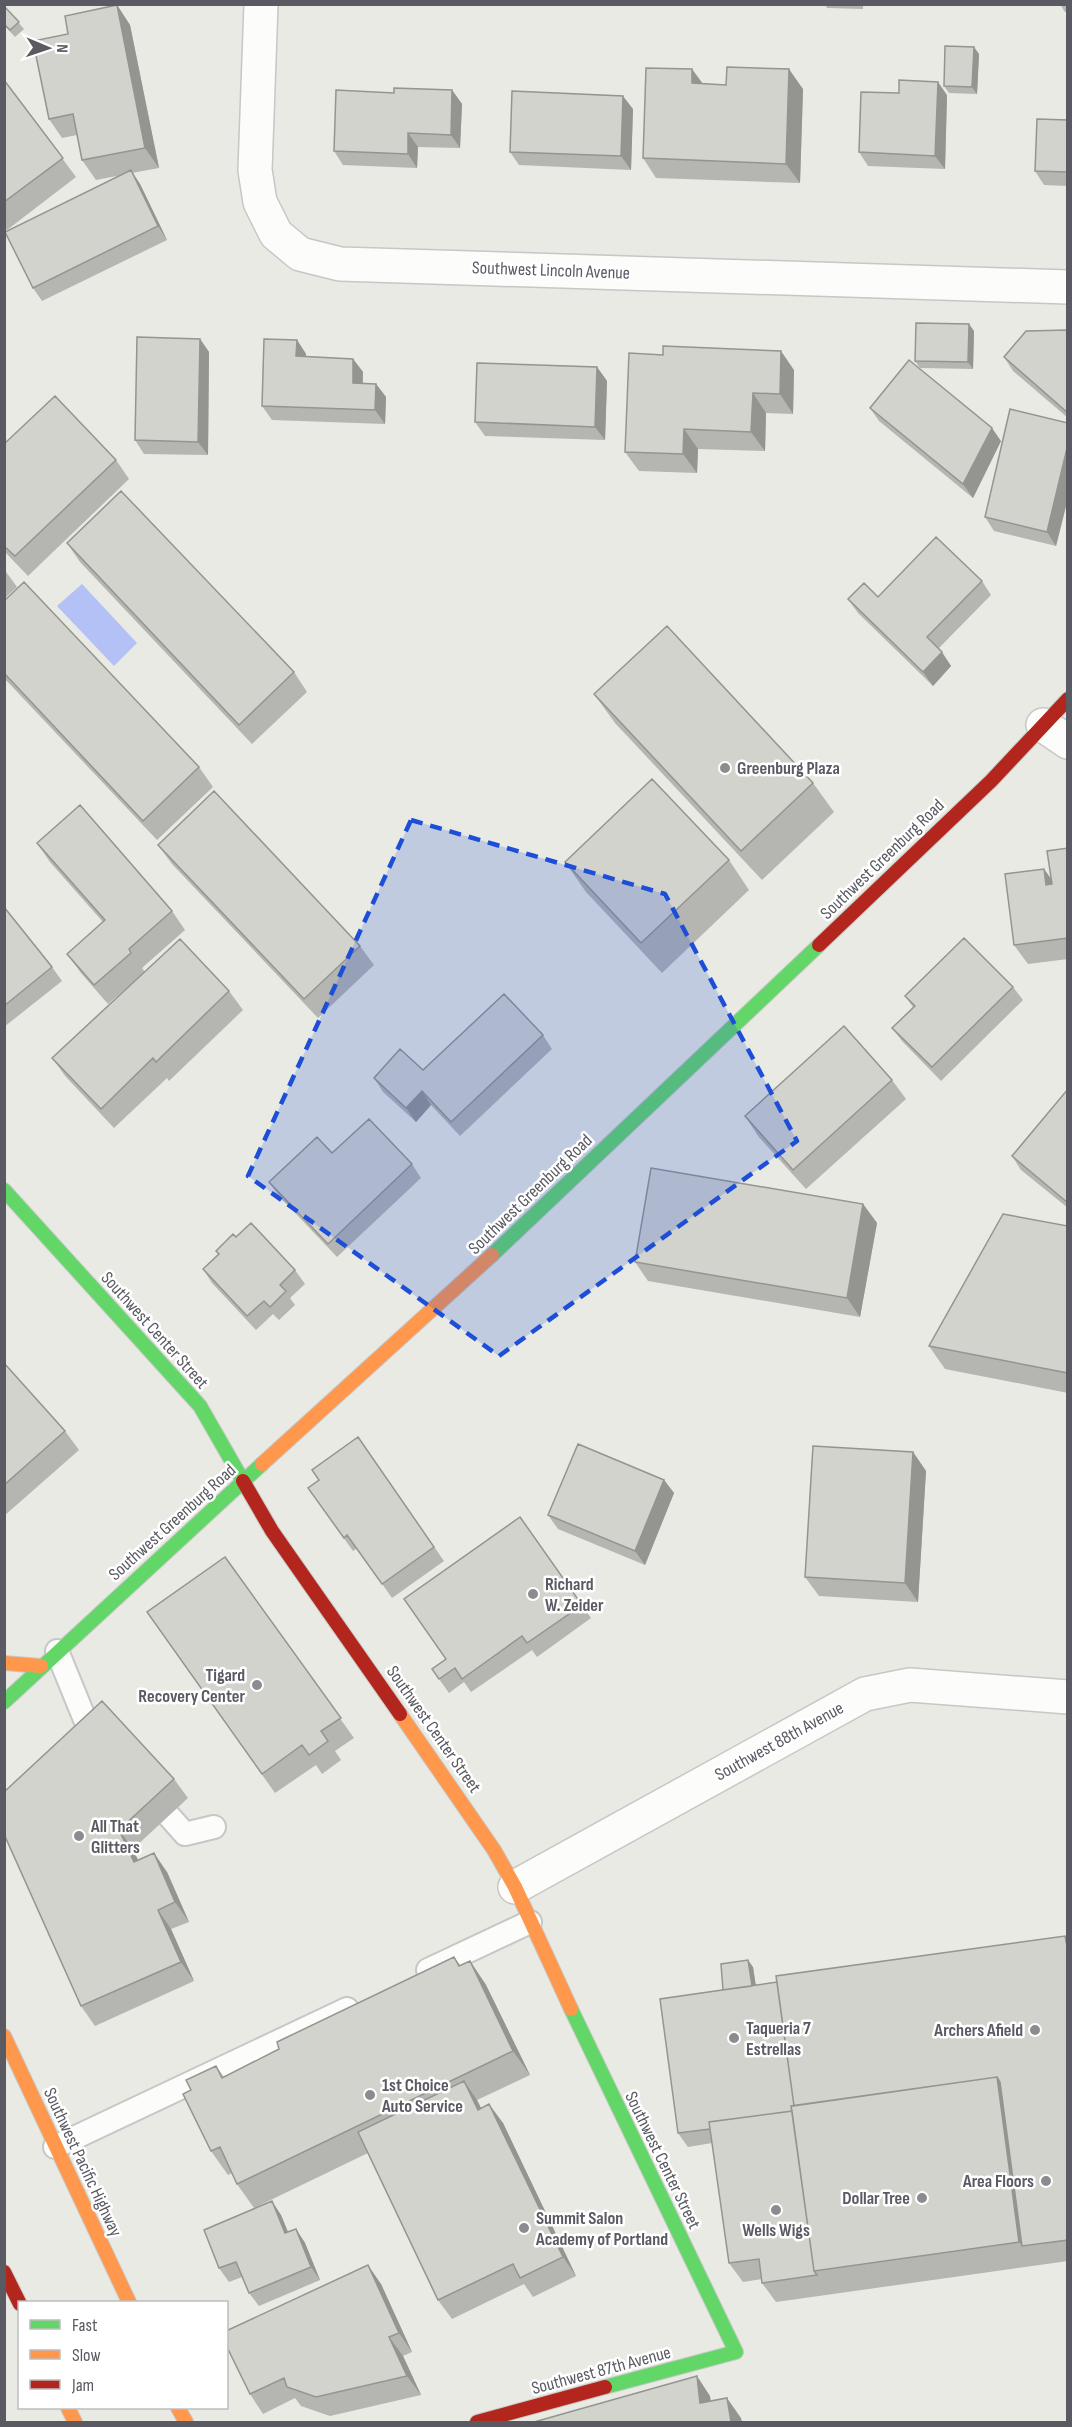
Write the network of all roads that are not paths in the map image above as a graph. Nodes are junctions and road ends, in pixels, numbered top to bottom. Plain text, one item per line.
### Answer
1 (261, 4) edge
2 (1068, 286) edge
3 (1068, 699) edge
4 (1055, 733) edge
5 (4, 1190) edge
6 (243, 1481) junction
7 (49, 1658) junction
8 (4, 1663) edge
9 (1068, 1697) edge
10 (4, 1702) edge
11 (98, 1736) edge
12 (169, 1816) edge
13 (214, 1827) dead end
14 (514, 1887) junction
15 (530, 1922) junction
16 (408, 1980) edge
17 (366, 2000) edge
18 (4, 2036) edge
19 (55, 2147) junction
20 (4, 2272) edge
21 (18, 2301) edge
22 (129, 2301) edge
23 (736, 2352) joint
24 (477, 2422) edge

1 - 2 street, Southwest Lincoln Avenue
3 - 4 main road, Southwest Greenburg Road
4 - 6 main road, Southwest Greenburg Road
5 - 6 main road, Southwest Center Street
6 - 7 main road, Southwest Greenburg Road
6 - 14 main road, Southwest Center Street
7 - 8 main road
7 - 10 main road, Southwest Greenburg Road
7 - 11 lane
9 - 14 street, Southwest 88th Avenue
12 - 13 lane
14 - 15 main road, Southwest Center Street
15 - 16 lane
15 - 23 main road, Southwest Center Street
17 - 19 lane
18 - 19 main road, Southwest Pacific Highway
19 - 22 main road, Southwest Pacific Highway
20 - 21 main road
23 - 24 main road, Southwest 87th Avenue

